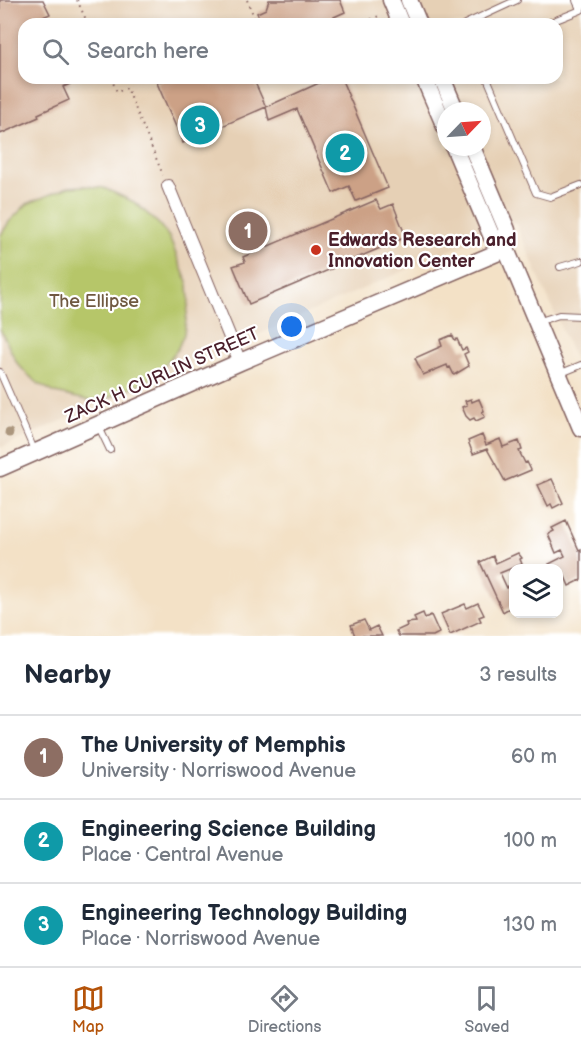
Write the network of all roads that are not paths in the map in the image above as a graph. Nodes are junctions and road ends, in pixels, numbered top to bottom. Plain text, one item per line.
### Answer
1 (391, 0) edge
2 (409, 0) edge
3 (517, 0) edge
4 (579, 0) edge
5 (581, 4) edge
6 (581, 10) edge
7 (398, 18) edge
8 (416, 18) edge
9 (478, 18) edge
10 (561, 18) edge
11 (427, 84) edge
12 (445, 84) edge
13 (490, 84) edge
14 (452, 102) edge
15 (437, 108) edge
16 (458, 156) edge
17 (476, 156) edge
18 (581, 185) edge
19 (168, 186) road end
20 (506, 249) junction
21 (581, 261) edge
22 (560, 267) dead end
23 (581, 316) edge
24 (536, 322) junction
25 (240, 362) junction
26 (581, 365) edge
27 (0, 372) edge
28 (558, 374) junction
29 (97, 425) junction
30 (581, 428) edge
31 (110, 450) dead end
32 (36, 452) junction
33 (0, 468) edge

1 - 7 main road
2 - 8 main road
3 - 9 lane
4 - 5 street
6 - 10 lane
11 - 15 main road
12 - 14 main road
13 - 18 lane
16 - 20 main road
17 - 20 main road
19 - 25 street
20 - 24 main road
20 - 25 main road, ZACK H CURLIN STREET
21 - 22 lane
23 - 24 lane
24 - 28 main road
25 - 29 main road, ZACK H CURLIN STREET
26 - 28 lane
27 - 32 lane
28 - 30 main road
29 - 31 lane
29 - 32 main road, ZACK H CURLIN STREET
32 - 33 main road, ZACK H CURLIN STREET

